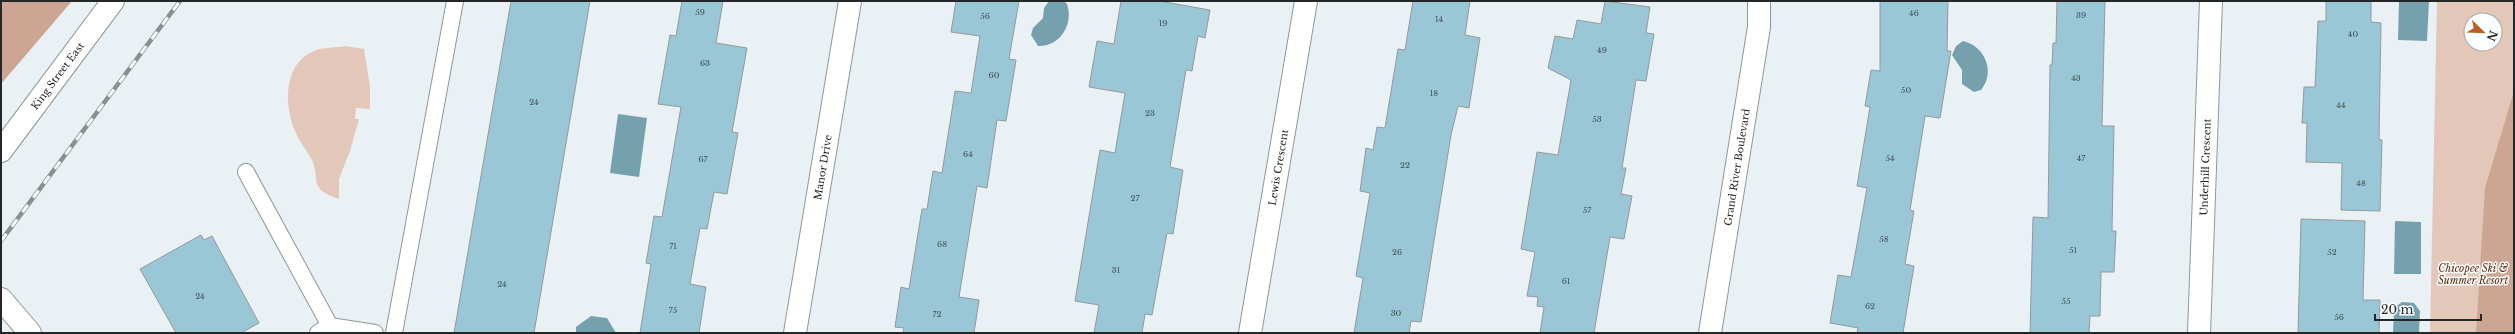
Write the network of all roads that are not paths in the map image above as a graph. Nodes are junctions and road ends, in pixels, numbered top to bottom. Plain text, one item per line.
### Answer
1 (114, 1) edge
2 (455, 1) edge
3 (850, 1) edge
4 (1306, 1) edge
5 (1760, 1) edge
6 (2211, 1) edge
7 (1, 151) edge
8 (246, 172) dead end
9 (1, 299) edge
10 (324, 329) edge
11 (30, 333) edge
12 (375, 333) edge
13 (394, 333) edge
14 (795, 333) edge
15 (1250, 333) edge
16 (1710, 333) edge
17 (2199, 333) edge

1 - 7 street, King Street East
2 - 13 lane
3 - 14 street, Manor Drive
4 - 15 street, Lewis Crescent
5 - 16 street, Grand River Boulevard
6 - 17 street, Underhill Crescent
8 - 10 lane
9 - 11 street
10 - 12 lane

